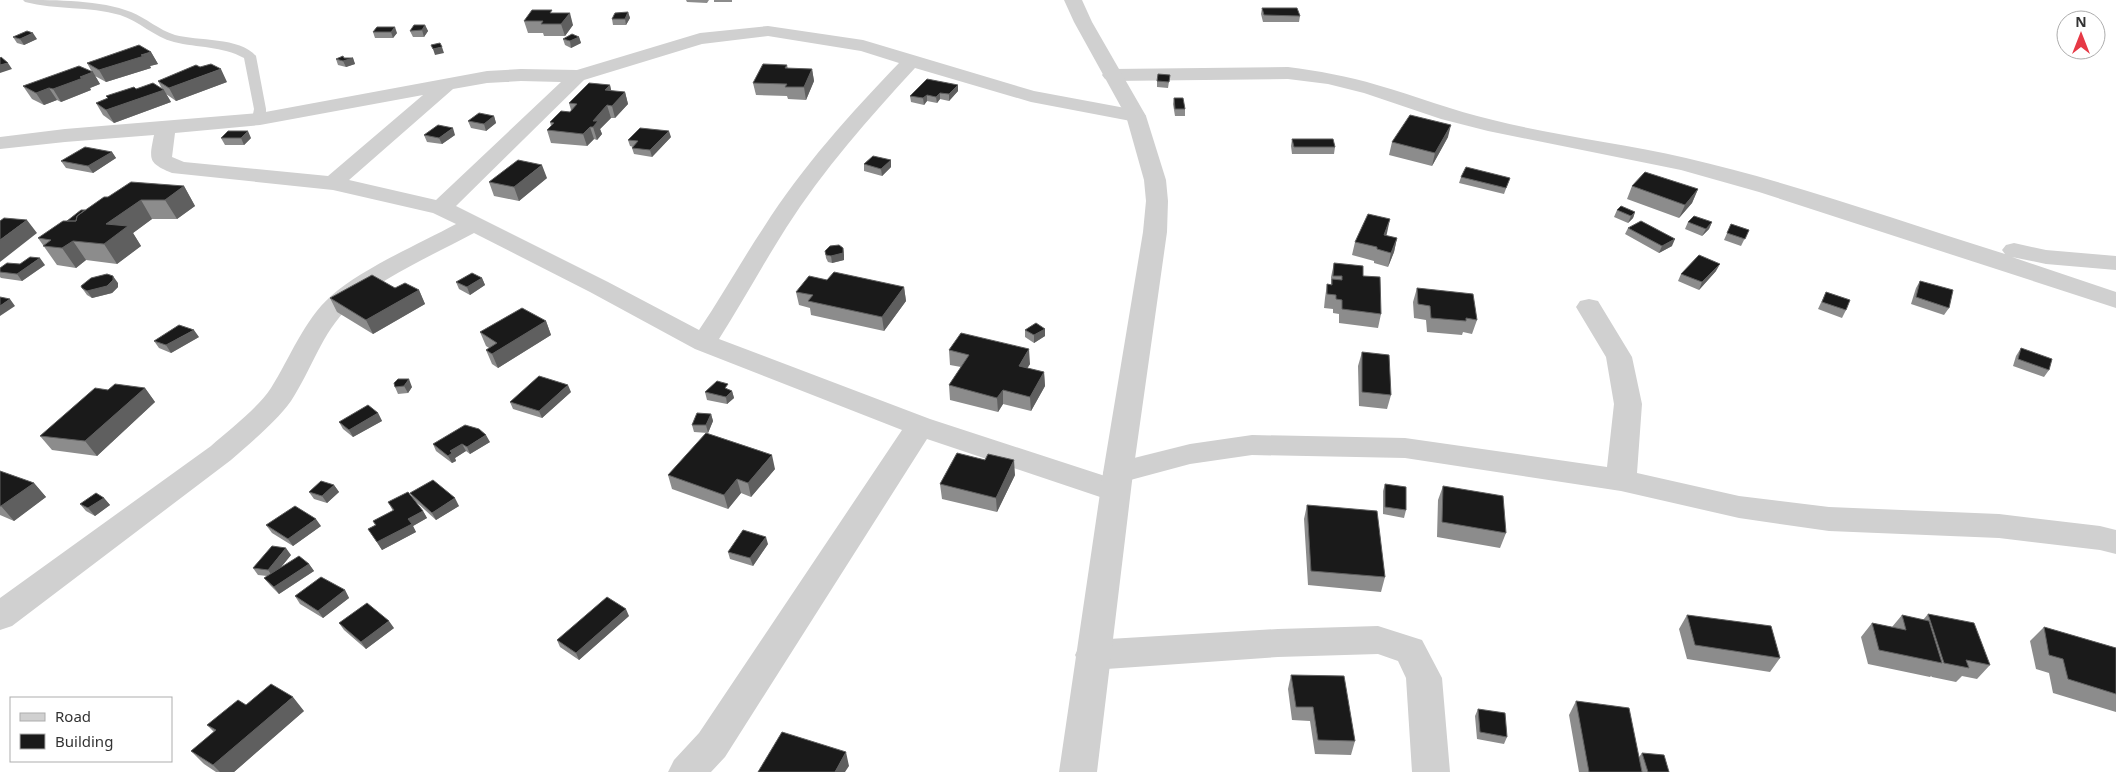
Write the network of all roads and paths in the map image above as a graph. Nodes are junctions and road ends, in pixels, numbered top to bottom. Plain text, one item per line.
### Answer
1 (29, 0) edge
2 (125, 0) edge
3 (1073, 0) edge
4 (94, 8) junction
5 (911, 61) junction
6 (1112, 75) junction
7 (577, 76) junction
8 (448, 84) junction
9 (1136, 116) junction
10 (259, 119) junction
11 (166, 128) junction
12 (0, 144) edge
13 (333, 184) junction
14 (441, 208) junction
15 (1859, 216) junction
16 (474, 224) junction
17 (2116, 263) edge
18 (2116, 300) edge
19 (1589, 307) dead end
20 (704, 343) junction
21 (920, 426) junction
22 (1621, 480) junction
23 (1116, 482) junction
24 (2116, 542) edge
25 (0, 616) edge
26 (1092, 655) junction
27 (687, 772) edge
28 (1078, 772) edge
29 (1431, 772) edge

1 - 4 lane
2 - 4 lane
3 - 6 street
4 - 10 lane
5 - 7 street
5 - 9 street
5 - 20 street
6 - 9 street
6 - 15 street
7 - 8 street
7 - 14 street
8 - 10 street
8 - 13 street
9 - 23 street
10 - 11 street
11 - 12 street
11 - 13 street
13 - 14 street
14 - 16 street
15 - 17 street
15 - 18 street
16 - 20 street
16 - 25 street
19 - 22 street
20 - 21 street
21 - 23 street
21 - 27 street
22 - 23 street
22 - 24 street
23 - 26 street
26 - 28 street
26 - 29 street

